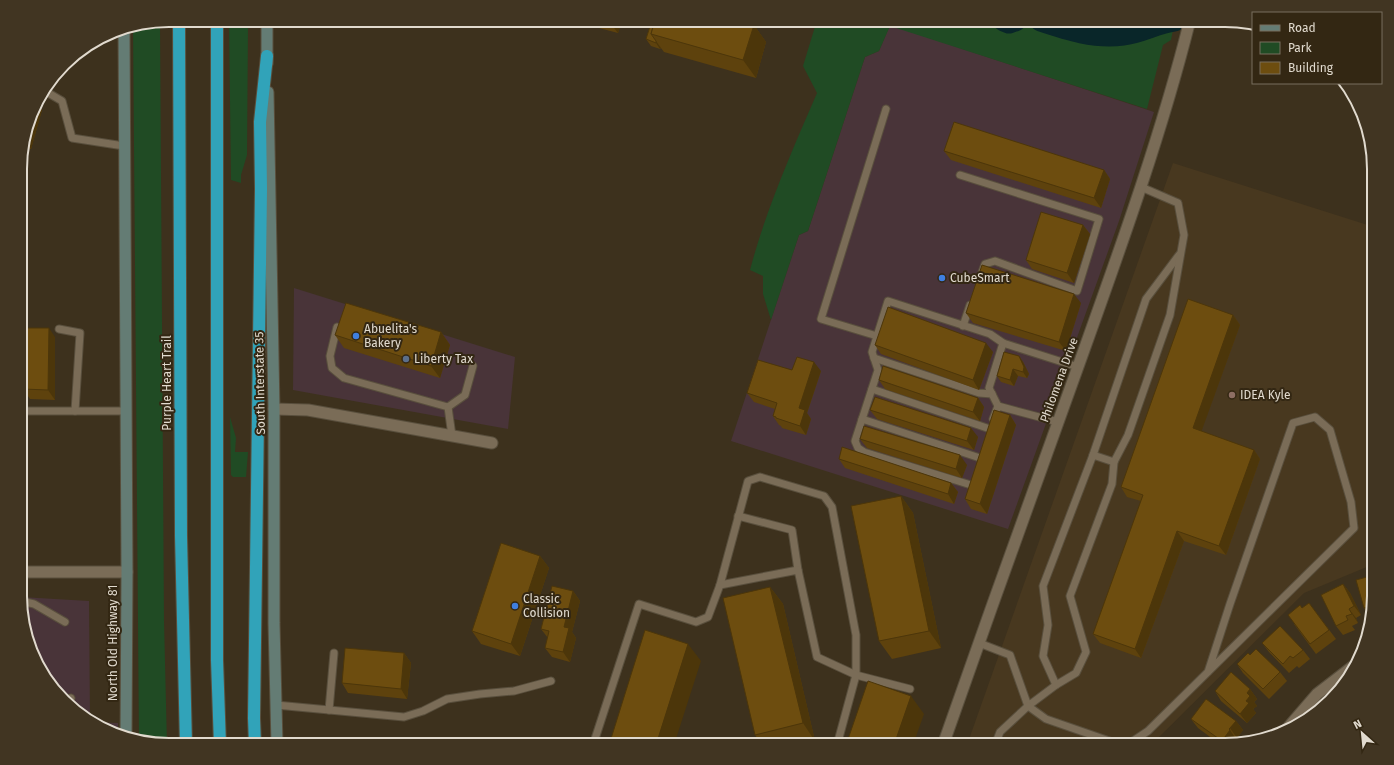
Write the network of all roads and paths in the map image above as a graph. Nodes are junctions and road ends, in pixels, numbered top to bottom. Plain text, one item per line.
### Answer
1 (179, 27) edge
2 (217, 27) edge
3 (267, 27) edge
4 (1187, 27) edge
5 (124, 35) edge
6 (267, 56) junction
7 (49, 93) edge
8 (886, 109) dead end
9 (124, 146) junction
10 (960, 175) dead end
11 (1141, 187) junction
12 (1181, 253) junction
13 (978, 285) edge
14 (973, 298) edge
15 (963, 326) junction
16 (337, 327) edge
17 (59, 329) dead end
18 (877, 336) junction
19 (1003, 343) junction
20 (874, 358) junction
21 (473, 366) dead end
22 (1078, 367) junction
23 (872, 389) junction
24 (992, 394) junction
25 (998, 406) junction
26 (448, 407) junction
27 (274, 409) junction
28 (75, 410) junction
29 (27, 411) edge
30 (126, 411) junction
31 (862, 420) junction
32 (1058, 422) junction
33 (452, 436) junction
34 (492, 443) dead end
35 (1093, 455) junction
36 (980, 458) edge
37 (1114, 462) junction
38 (968, 494) edge
39 (738, 516) junction
40 (798, 570) junction
41 (27, 572) edge
42 (127, 572) junction
43 (720, 585) junction
44 (27, 603) edge
45 (65, 622) dead end
46 (979, 643) junction
47 (334, 653) dead end
48 (1208, 672) junction
49 (1344, 673) edge
50 (856, 675) junction
51 (551, 681) dead end
52 (1056, 686) junction
53 (910, 689) dead end
54 (276, 705) junction
55 (1028, 706) junction
56 (329, 710) junction
57 (1298, 718) edge
58 (126, 731) edge
59 (186, 738) edge
60 (220, 738) edge
61 (255, 738) edge
62 (277, 738) edge
63 (595, 738) edge
64 (839, 738) edge
65 (945, 738) edge
66 (998, 738) edge
67 (1101, 738) edge
68 (1140, 738) edge

1 - 59 highway, Purple Heart Trail
2 - 60 highway
3 - 6 main road, South Interstate 35
4 - 11 street, Philomena Drive
5 - 9 main road
6 - 27 main road, South Interstate 35
6 - 61 highway
7 - 9 lane
8 - 18 lane
9 - 30 main road
10 - 13 lane
11 - 12 lane
11 - 22 street, Philomena Drive
12 - 35 lane
12 - 37 lane
14 - 15 lane
15 - 18 lane
15 - 19 lane
16 - 26 lane
17 - 28 lane
18 - 20 lane
19 - 22 lane
19 - 24 lane
20 - 23 lane
20 - 24 lane
21 - 26 lane
22 - 32 street, Philomena Drive
23 - 25 lane
23 - 31 lane
24 - 25 lane
25 - 32 lane
26 - 33 lane
27 - 33 street
27 - 54 main road, South Interstate 35
28 - 29 lane
28 - 30 lane
30 - 42 main road
31 - 36 lane
31 - 38 lane
32 - 46 street, Philomena Drive
33 - 34 street
35 - 37 lane
35 - 52 lane
37 - 52 lane
39 - 40 lane
39 - 43 lane
39 - 50 lane
40 - 43 lane
40 - 50 lane
41 - 42 street
42 - 58 main road, North Old Highway 81
43 - 63 lane
44 - 45 lane
46 - 55 lane
46 - 65 street, Philomena Drive
47 - 56 lane
48 - 48 lane
48 - 68 lane
49 - 57 street
50 - 53 lane
50 - 64 lane
51 - 56 lane
52 - 55 lane
54 - 56 lane
54 - 62 main road, South Interstate 35
55 - 66 lane
55 - 67 lane

